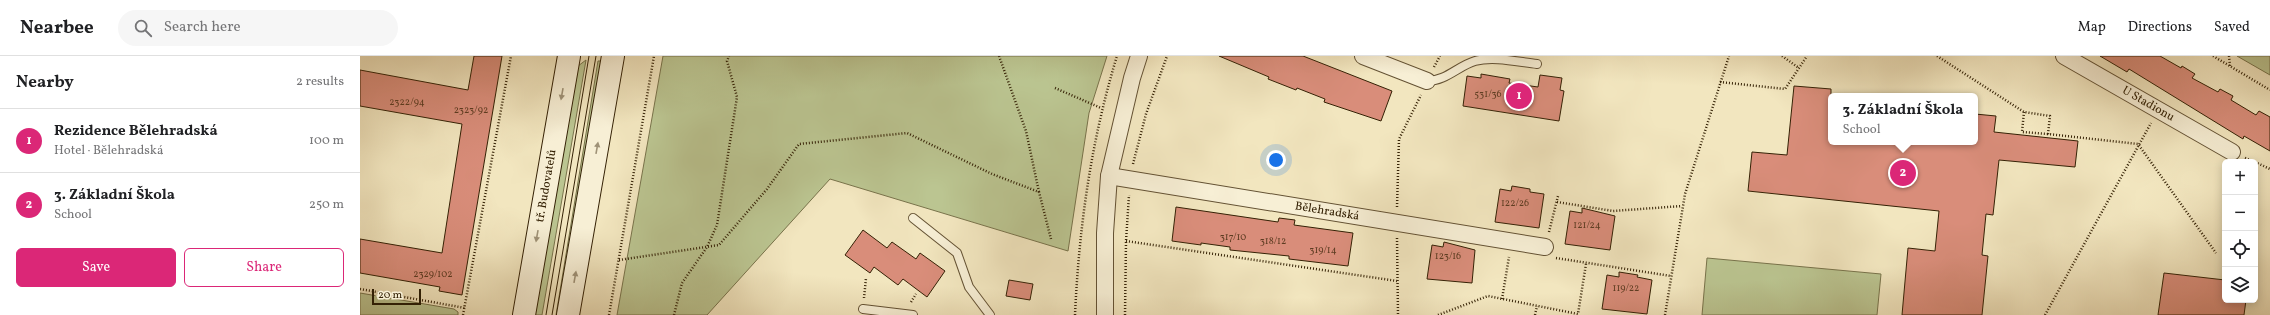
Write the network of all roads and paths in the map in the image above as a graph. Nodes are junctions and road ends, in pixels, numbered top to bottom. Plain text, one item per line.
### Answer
1 (511, 56) edge
2 (569, 56) edge
3 (613, 56) edge
4 (654, 56) edge
5 (729, 56) edge
6 (999, 56) edge
7 (1117, 56) edge
8 (1139, 56) edge
9 (1363, 56) edge
10 (1440, 56) edge
11 (1729, 56) edge
12 (1782, 56) edge
13 (1807, 56) edge
14 (1937, 56) edge
15 (2064, 56) edge
16 (2213, 56) edge
17 (2230, 56) edge
18 (1537, 64) dead end
19 (2230, 66) junction
20 (1799, 68) junction
21 (1428, 81) junction
22 (1720, 82) junction
23 (1055, 88) dead end
24 (2270, 90) edge
25 (1102, 108) junction
26 (2159, 110) junction
27 (2024, 112) junction
28 (2048, 134) junction
29 (2138, 144) junction
30 (2232, 152) dead end
31 (2258, 163) edge
32 (2270, 169) edge
33 (1109, 176) junction
34 (1039, 192) junction
35 (1558, 196) dead end
36 (1556, 202) junction
37 (1682, 206) junction
38 (913, 218) dead end
39 (1397, 222) junction
40 (1051, 239) dead end
41 (1126, 241) dead end
42 (1511, 242) junction
43 (707, 247) junction
44 (1545, 247) junction
45 (2216, 253) dead end
46 (619, 260) junction
47 (1586, 264) junction
48 (1671, 276) junction
49 (866, 278) dead end
50 (1397, 282) junction
51 (360, 289) edge
52 (1502, 299) junction
53 (1537, 306) junction
54 (465, 308) junction
55 (863, 309) joint
56 (463, 315) edge
57 (524, 315) edge
58 (568, 315) edge
59 (609, 315) edge
60 (674, 315) edge
61 (913, 315) edge
62 (990, 315) edge
63 (1075, 315) edge
64 (1106, 315) edge
65 (1398, 315) edge
66 (1438, 315) edge
67 (1535, 315) edge
68 (1665, 315) edge
69 (2045, 315) edge

1 - 54 path
2 -> 57 street, tř. Budovatelů
58 -> 3 street
4 - 46 path
5 - 43 path
6 - 34 path
7 - 25 path
8 - 33 street
9 - 21 street
10 - 21 path
11 - 22 path
12 - 20 path
13 - 20 path
14 - 27 path
15 - 26 street, U Stadionu
16 - 19 path
17 - 19 path
18 - 21 lane
19 - 24 path
20 - 22 path
21 - 39 path
22 - 37 path
23 - 25 path
25 - 63 path
26 - 29 path
26 - 30 street, U Stadionu
27 - 28 path
27 - 28 path
28 - 29 path
29 - 45 path
29 - 69 path
31 - 32 path
33 - 39 street, Bělehradská
33 - 64 street
34 - 40 path
34 - 43 path
35 - 36 path
36 - 37 path
36 - 44 path
37 - 48 path
38 - 62 lane
39 - 42 street, Bělehradská
39 - 50 path
41 - 50 path
42 - 44 street, Bělehradská
42 - 52 path
43 - 46 path
43 - 60 path
44 - 47 path
46 - 59 path
47 - 48 path
47 - 53 path
48 - 68 path
49 - 55 path
50 - 65 path
51 - 54 path
52 - 53 path
52 - 66 path
53 - 67 path
54 - 56 path
55 - 61 lane

